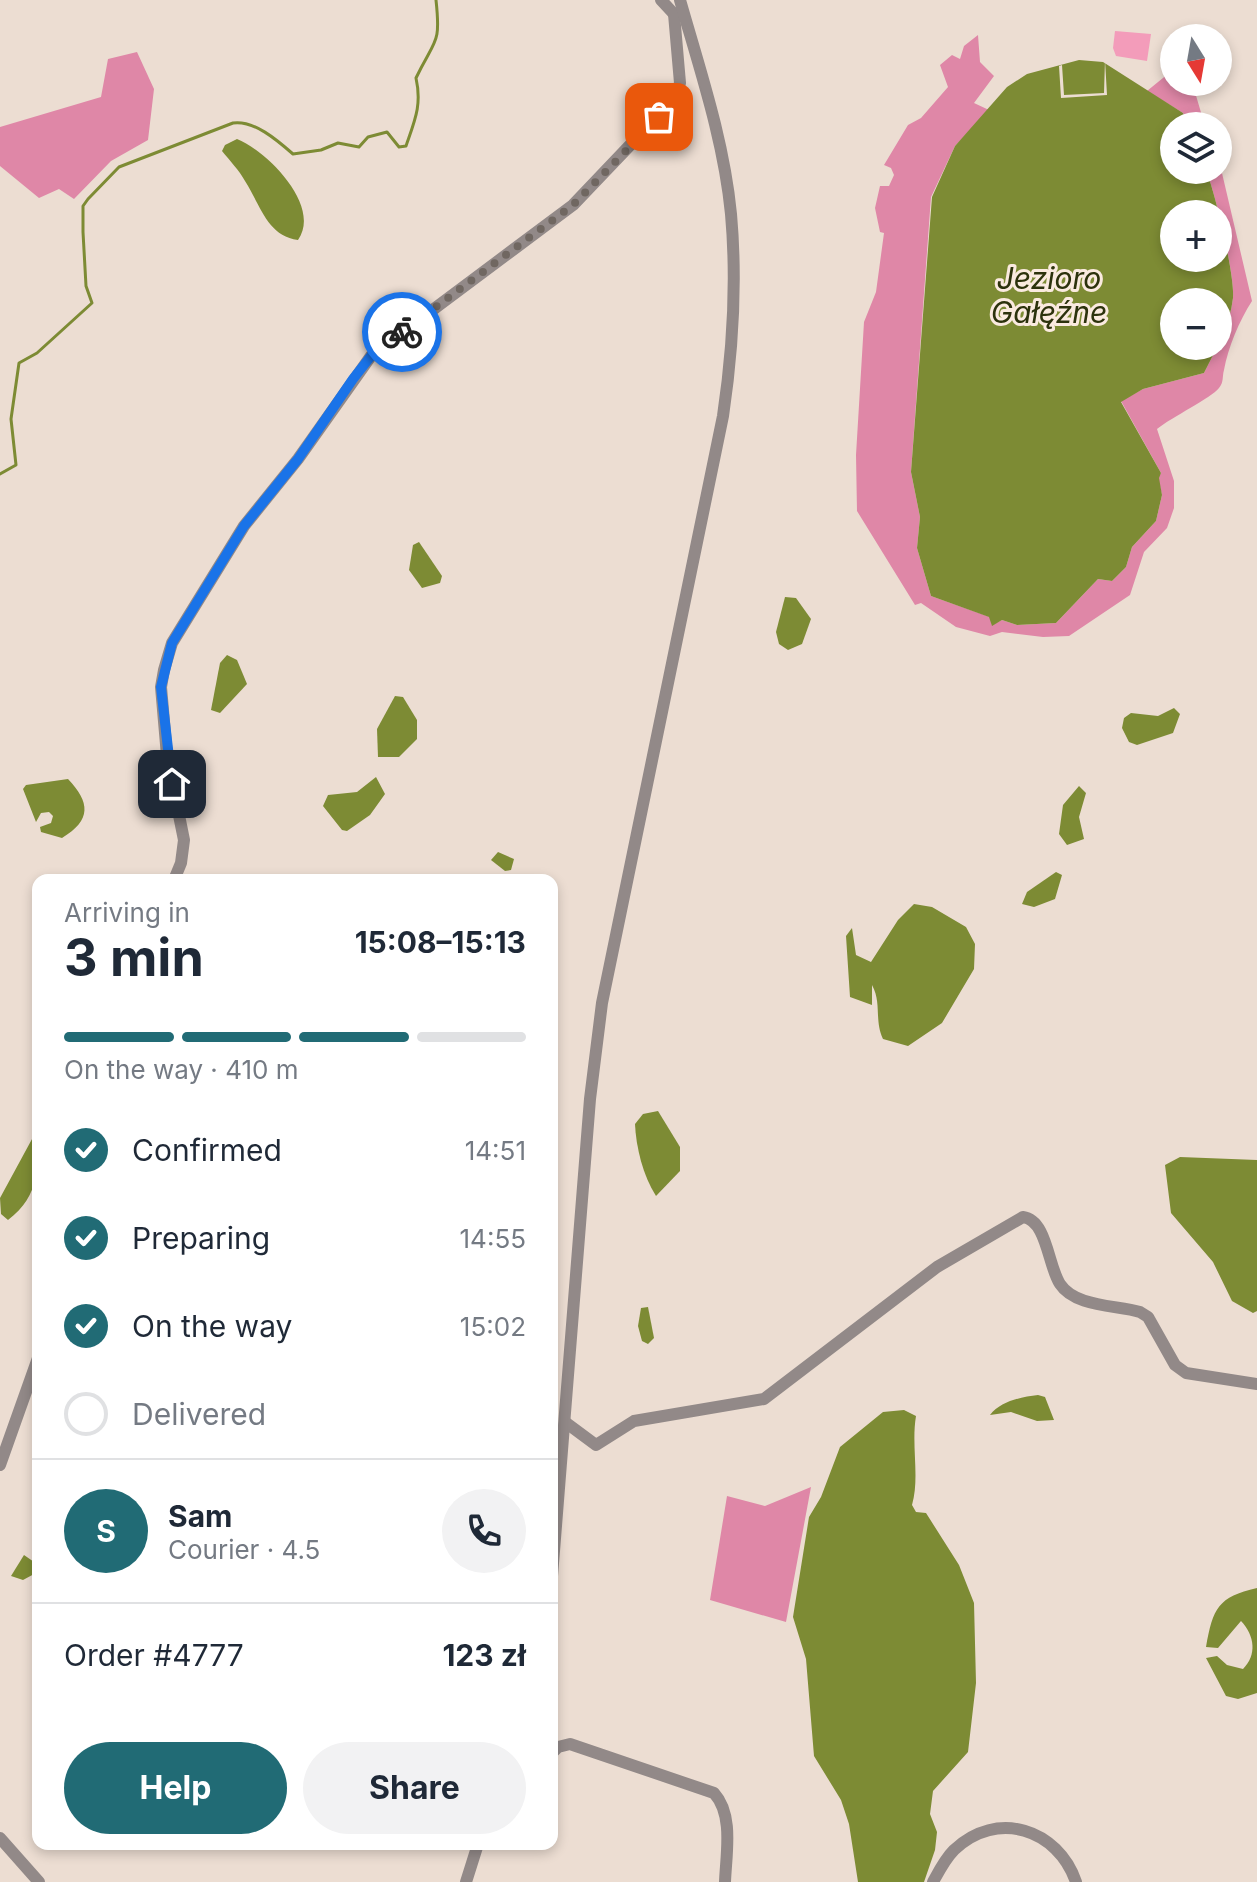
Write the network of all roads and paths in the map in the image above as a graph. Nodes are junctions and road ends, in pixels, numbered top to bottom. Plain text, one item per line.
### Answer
1 (661, 0) edge
2 (680, 4) edge
3 (176, 874) edge
4 (32, 1379) edge
5 (1257, 1384) edge
6 (565, 1422) junction
7 (0, 1465) edge
8 (558, 1505) edge
9 (558, 1747) edge
10 (0, 1838) edge
11 (476, 1850) edge
12 (39, 1882) edge
13 (466, 1882) edge
14 (725, 1882) edge
15 (933, 1882) edge
16 (1076, 1882) edge

1 - 2 street
2 - 3 street
2 - 6 street
4 - 7 street
5 - 6 street
6 - 8 street
9 - 14 street
10 - 12 street
11 - 13 street
15 - 16 street

